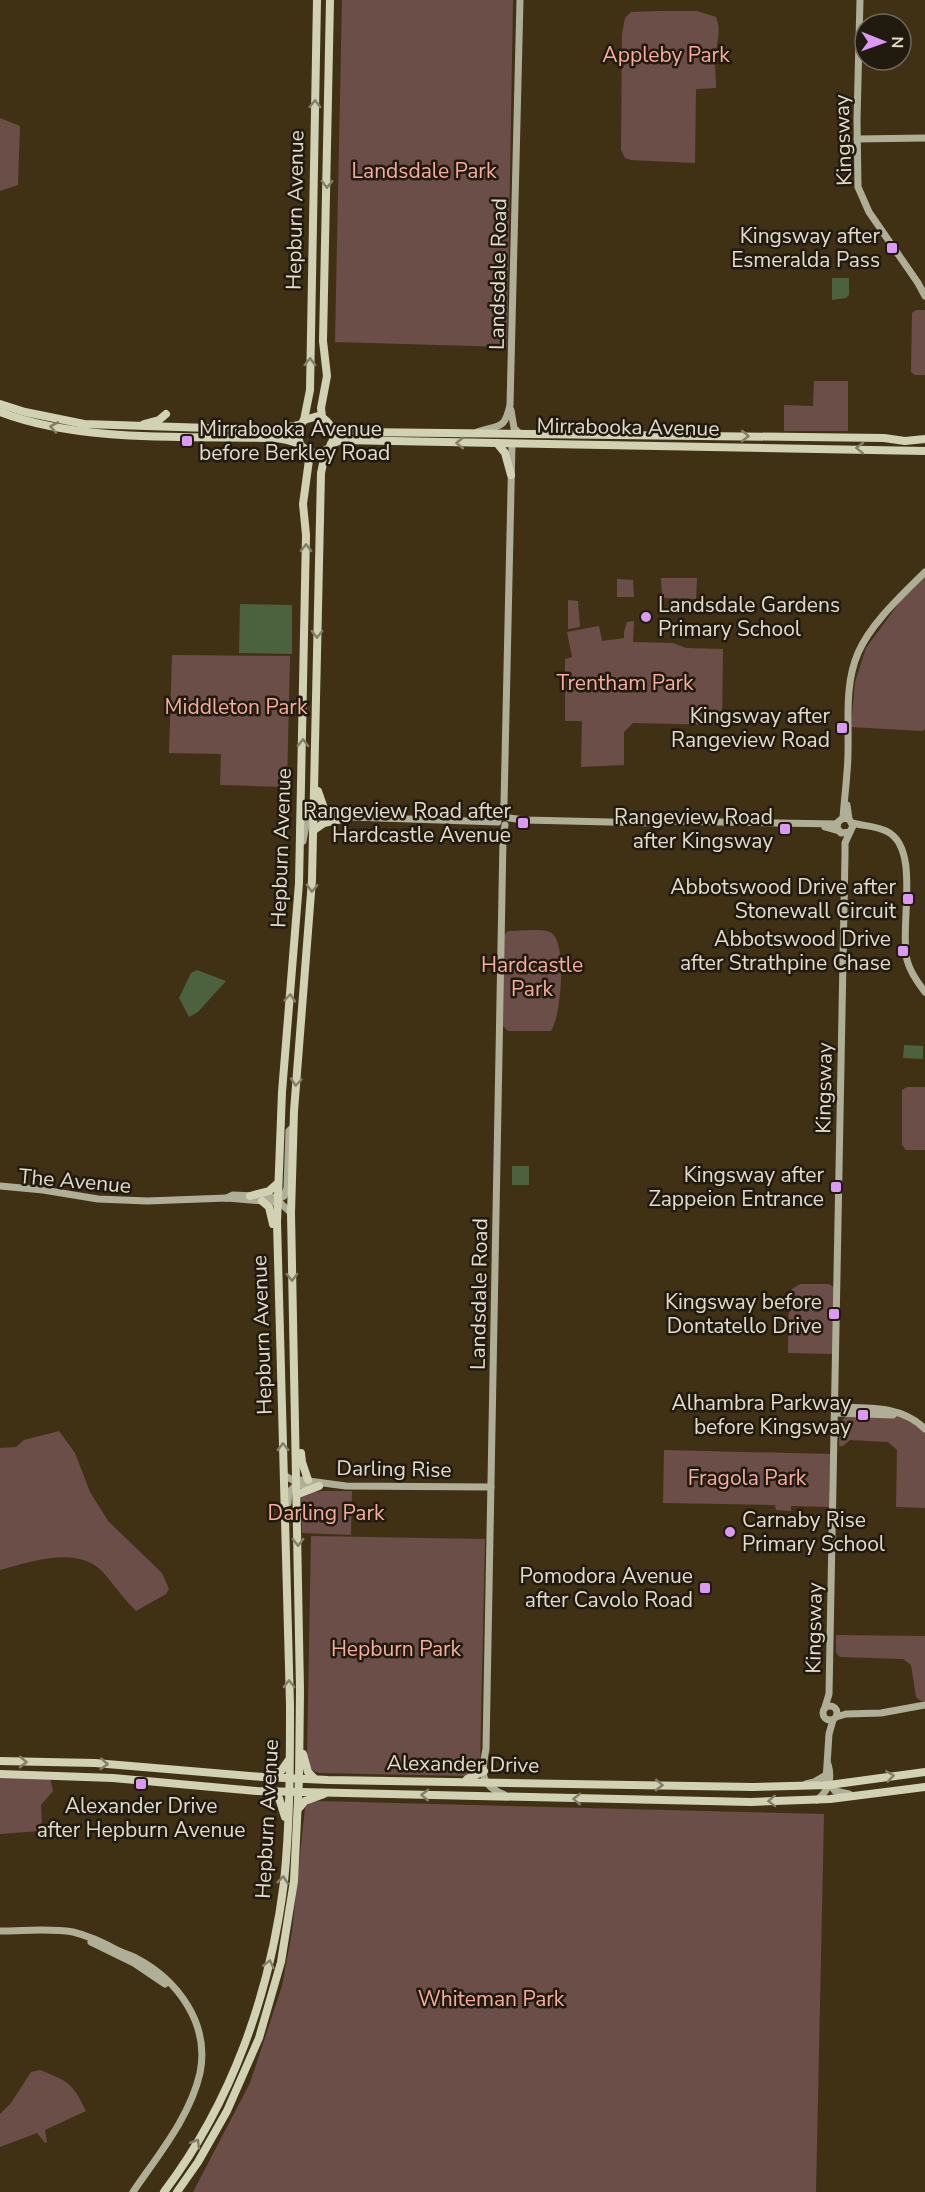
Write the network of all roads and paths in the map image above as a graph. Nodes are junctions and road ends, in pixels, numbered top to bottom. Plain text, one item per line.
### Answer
1 (317, 0) edge
2 (330, 0) edge
3 (520, 0) edge
4 (861, 0) edge
5 (859, 137) junction
6 (925, 138) edge
7 (925, 286) edge
8 (925, 299) edge
9 (0, 404) edge
10 (510, 405) junction
11 (0, 412) edge
12 (166, 414) dead end
13 (322, 417) junction
14 (302, 422) junction
15 (131, 427) junction
16 (333, 428) junction
17 (477, 432) junction
18 (519, 433) junction
19 (925, 439) edge
20 (497, 444) junction
21 (512, 444) junction
22 (300, 445) junction
23 (328, 447) junction
24 (925, 451) edge
25 (308, 452) junction
26 (511, 475) junction
27 (925, 572) edge
28 (925, 576) edge
29 (916, 580) junction
30 (314, 766) junction
31 (302, 802) junction
32 (329, 813) junction
33 (314, 815) junction
34 (348, 818) junction
35 (503, 820) junction
36 (849, 824) junction
37 (839, 829) junction
38 (314, 830) junction
39 (845, 843) junction
40 (300, 871) junction
41 (925, 992) edge
42 (293, 1127) junction
43 (279, 1182) junction
44 (0, 1189) edge
45 (250, 1196) junction
46 (226, 1198) junction
47 (278, 1199) junction
48 (262, 1201) junction
49 (291, 1213) junction
50 (278, 1272) junction
51 (295, 1407) junction
52 (835, 1410) junction
53 (925, 1429) edge
54 (284, 1475) junction
55 (308, 1480) junction
56 (297, 1483) junction
57 (323, 1485) junction
58 (491, 1487) junction
59 (298, 1494) junction
60 (286, 1556) junction
61 (925, 1705) edge
62 (831, 1713) junction
63 (300, 1743) junction
64 (486, 1749) junction
65 (289, 1757) junction
66 (0, 1761) edge
67 (828, 1761) junction
68 (484, 1771) junction
69 (186, 1772) junction
70 (925, 1772) edge
71 (0, 1774) edge
72 (825, 1775) junction
73 (263, 1778) junction
74 (289, 1779) junction
75 (299, 1779) junction
76 (316, 1780) junction
77 (453, 1781) junction
78 (485, 1782) junction
79 (184, 1785) junction
80 (829, 1785) junction
81 (795, 1786) junction
82 (925, 1787) edge
83 (268, 1791) junction
84 (288, 1791) junction
85 (298, 1791) junction
86 (329, 1792) junction
87 (860, 1795) junction
88 (471, 1796) junction
89 (510, 1797) junction
90 (818, 1800) junction
91 (298, 1809) junction
92 (287, 1824) junction
93 (0, 1932) edge
94 (131, 2192) edge
95 (164, 2192) edge
96 (177, 2192) edge

14 -> 1 main road, Hepburn Avenue
2 -> 13 main road, Hepburn Avenue
3 - 10 street, Landsdale Road
4 - 5 street, Kingsway
5 - 6 street
5 - 7 street, Kingsway
5 - 8 street, Kingsway
9 - 15 main road
10 - 17 street
10 - 18 street, Landsdale Road
22 -> 11 main road
12 - 15 main road
13 - 14 main road
13 - 16 main road
14 - 15 main road
14 - 22 main road
16 - 17 main road, Mirrabooka Avenue
16 - 23 main road
17 - 18 main road, Mirrabooka Avenue
17 - 21 main road
18 -> 19 main road, Mirrabooka Avenue
20 - 21 main road, Mirrabooka Avenue
20 -> 23 main road, Mirrabooka Avenue
20 - 26 main road
24 -> 21 main road, Mirrabooka Avenue
21 - 26 street, Landsdale Road
22 - 25 main road
23 - 25 main road
23 -> 30 main road, Hepburn Avenue
31 -> 25 main road, Hepburn Avenue
26 - 35 street, Landsdale Road
27 - 29 street, Kingsway
28 - 29 street, Kingsway
29 - 36 street, Kingsway
30 - 32 main road
30 - 33 main road, Hepburn Avenue
31 - 33 street
31 - 40 main road, Hepburn Avenue
32 - 33 street
32 - 34 street
33 - 34 street
33 - 38 main road, Hepburn Avenue
33 - 40 street
34 - 35 street
34 - 38 main road
35 - 37 street
35 - 58 street, Landsdale Road
36 - 37 street
36 - 37 street
36 - 39 street, Kingsway
36 - 41 street
37 - 39 street, Kingsway
38 -> 42 main road, Hepburn Avenue
39 - 52 street, Kingsway
43 -> 40 main road, Hepburn Avenue
42 - 47 street
42 - 49 main road, Hepburn Avenue
43 - 45 main road
43 - 47 main road, Hepburn Avenue
44 - 46 street, The Avenue
45 - 46 street, The Avenue
45 - 47 street, The Avenue
46 - 48 street, The Avenue
47 - 48 street, The Avenue
47 - 49 street
47 - 50 main road, Hepburn Avenue
48 - 50 main road
49 -> 51 main road, Hepburn Avenue
54 -> 50 main road, Hepburn Avenue
51 - 55 main road
51 - 56 main road, Hepburn Avenue
52 - 53 street
52 - 62 street, Kingsway
54 - 56 street, Darling Rise
54 - 60 main road, Hepburn Avenue
55 - 56 street, Darling Rise
55 - 57 street, Darling Rise
56 - 57 street, Darling Rise
56 - 59 main road, Hepburn Avenue
56 - 60 street
57 - 58 street, Darling Rise
57 - 59 main road
58 - 64 street, Landsdale Road
59 -> 63 main road, Hepburn Avenue
65 -> 60 main road, Hepburn Avenue
61 - 62 street
62 - 67 street, Kingsway
63 - 75 main road, Hepburn Avenue
63 - 76 main road
64 - 68 street, Landsdale Road
64 - 78 street, Landsdale Road
65 - 73 main road
65 - 74 main road, Hepburn Avenue
66 -> 69 main road, Alexander Drive
67 - 72 street, Kingsway
67 - 80 street, Kingsway
68 - 77 main road
68 - 78 street, Landsdale Road
69 - 73 main road, Alexander Drive
69 - 79 main road
80 -> 70 main road, Alexander Drive
71 - 79 main road, Alexander Drive
72 - 80 street
72 - 81 street
73 - 74 main road, Alexander Drive
74 - 75 main road, Alexander Drive
74 - 84 main road, Hepburn Avenue
75 - 76 main road, Alexander Drive
75 - 85 main road, Hepburn Avenue
76 - 77 main road, Alexander Drive
77 - 78 main road, Alexander Drive
78 -> 81 main road, Alexander Drive
78 - 88 street
78 - 89 street
79 - 83 main road, Alexander Drive
80 - 81 main road, Alexander Drive
80 - 87 street
80 - 90 street
82 - 87 main road, Alexander Drive
83 - 84 main road, Alexander Drive
83 - 92 main road
84 - 85 main road, Alexander Drive
84 - 92 main road, Hepburn Avenue
85 - 86 main road, Alexander Drive
85 - 91 main road, Hepburn Avenue
88 -> 86 main road, Alexander Drive
86 - 91 main road
87 - 90 main road, Alexander Drive
88 - 89 main road, Alexander Drive
90 -> 89 main road, Alexander Drive
91 - 96 main road, Hepburn Avenue
95 -> 92 main road, Hepburn Avenue
93 - 94 street

